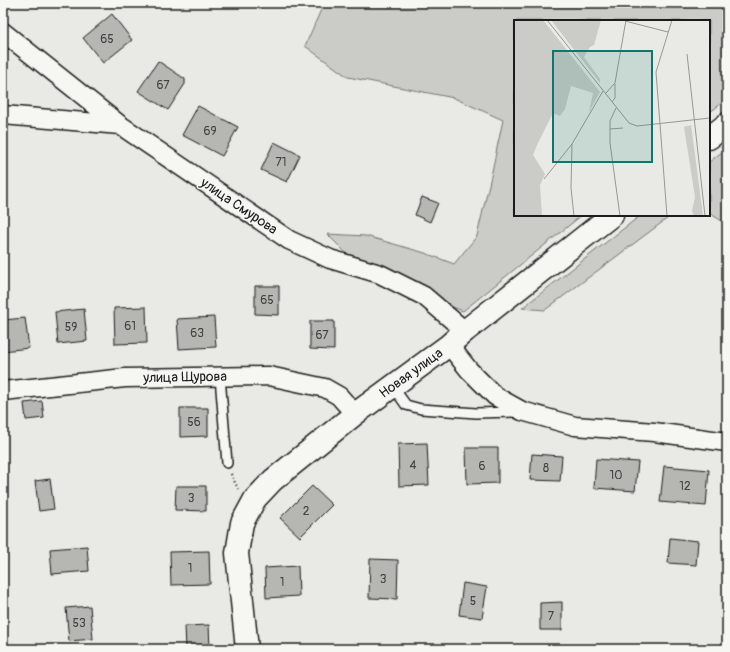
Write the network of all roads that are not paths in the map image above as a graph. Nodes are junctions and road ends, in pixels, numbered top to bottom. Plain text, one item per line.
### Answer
1 (3, 32) edge
2 (3, 115) edge
3 (727, 124) edge
4 (120, 125) junction
5 (710, 137) edge
6 (611, 216) edge
7 (457, 338) junction
8 (220, 376) junction
9 (392, 387) junction
10 (3, 391) edge
11 (522, 411) junction
12 (356, 414) junction
13 (727, 442) edge
14 (227, 463) road end
15 (247, 649) edge

1 - 4 street
2 - 4 street, улица Смурова
3 - 5 street
4 - 7 street, улица Смурова
6 - 7 street
7 - 9 street, Новая улица
7 - 11 street, Новая улица
8 - 10 street, улица Щурова
8 - 12 street, улица Щурова
8 - 14 lane
9 - 11 lane
9 - 12 street, Новая улица
11 - 13 street, Новая улица
12 - 15 street, Новая улица

